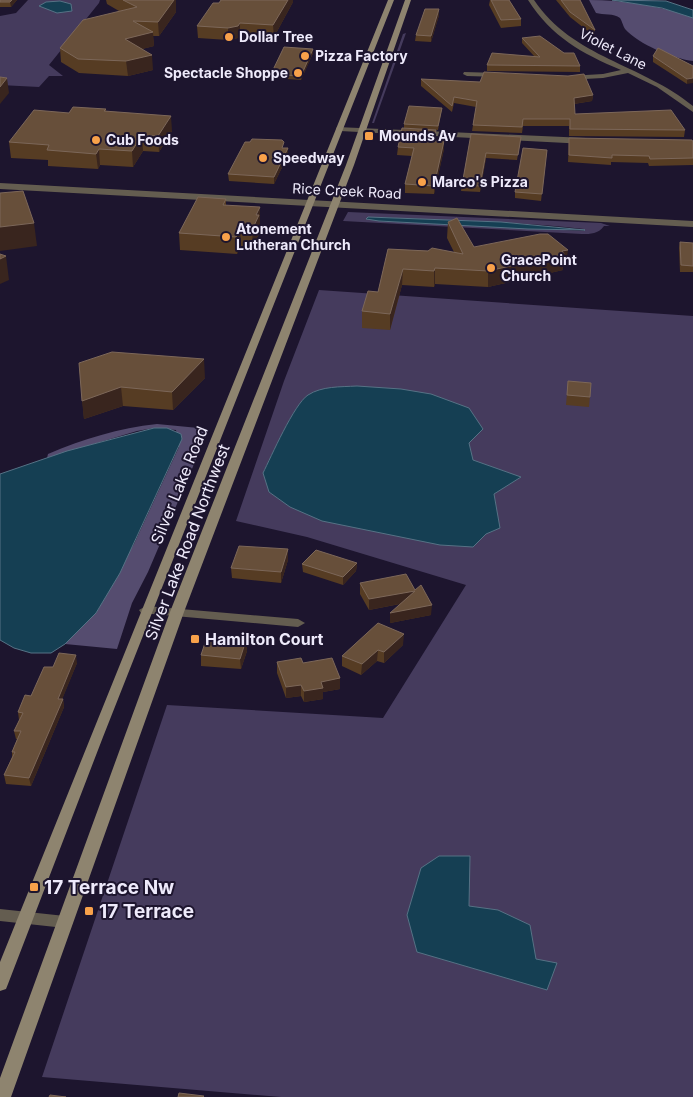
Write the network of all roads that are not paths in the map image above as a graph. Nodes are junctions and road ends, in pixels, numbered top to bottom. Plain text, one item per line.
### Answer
1 (391, 0) edge
2 (408, 0) edge
3 (531, 0) edge
4 (628, 71) junction
5 (467, 74) dead end
6 (512, 76) edge
7 (558, 78) edge
8 (693, 110) edge
9 (340, 129) junction
10 (361, 130) junction
11 (594, 142) edge
12 (0, 186) edge
13 (311, 203) junction
14 (335, 205) junction
15 (693, 224) edge
16 (146, 610) junction
17 (177, 612) junction
18 (298, 623) dead end
19 (0, 915) edge
20 (25, 918) junction
21 (65, 922) junction
22 (0, 984) edge
23 (2, 1097) edge

1 - 9 main road, Silver Lake Road
2 - 10 main road, Silver Lake Road Northwest
3 - 4 street, Violet Lane
4 - 7 street
4 - 8 street, Violet Lane
5 - 6 street
9 - 10 street
9 - 13 main road, Silver Lake Road
10 - 11 street
10 - 14 main road, Silver Lake Road Northwest
12 - 13 street, Rice Creek Road
13 - 14 street, Rice Creek Road
13 - 16 main road, Silver Lake Road
14 - 15 street, Rice Creek Road
14 - 17 main road, Silver Lake Road Northwest
16 - 17 street
16 - 20 main road, Silver Lake Road
17 - 18 street
17 - 21 main road, Silver Lake Road Northwest
19 - 20 street
20 - 21 street
20 - 22 main road, Silver Lake Road
21 - 23 main road, Silver Lake Road Northwest

